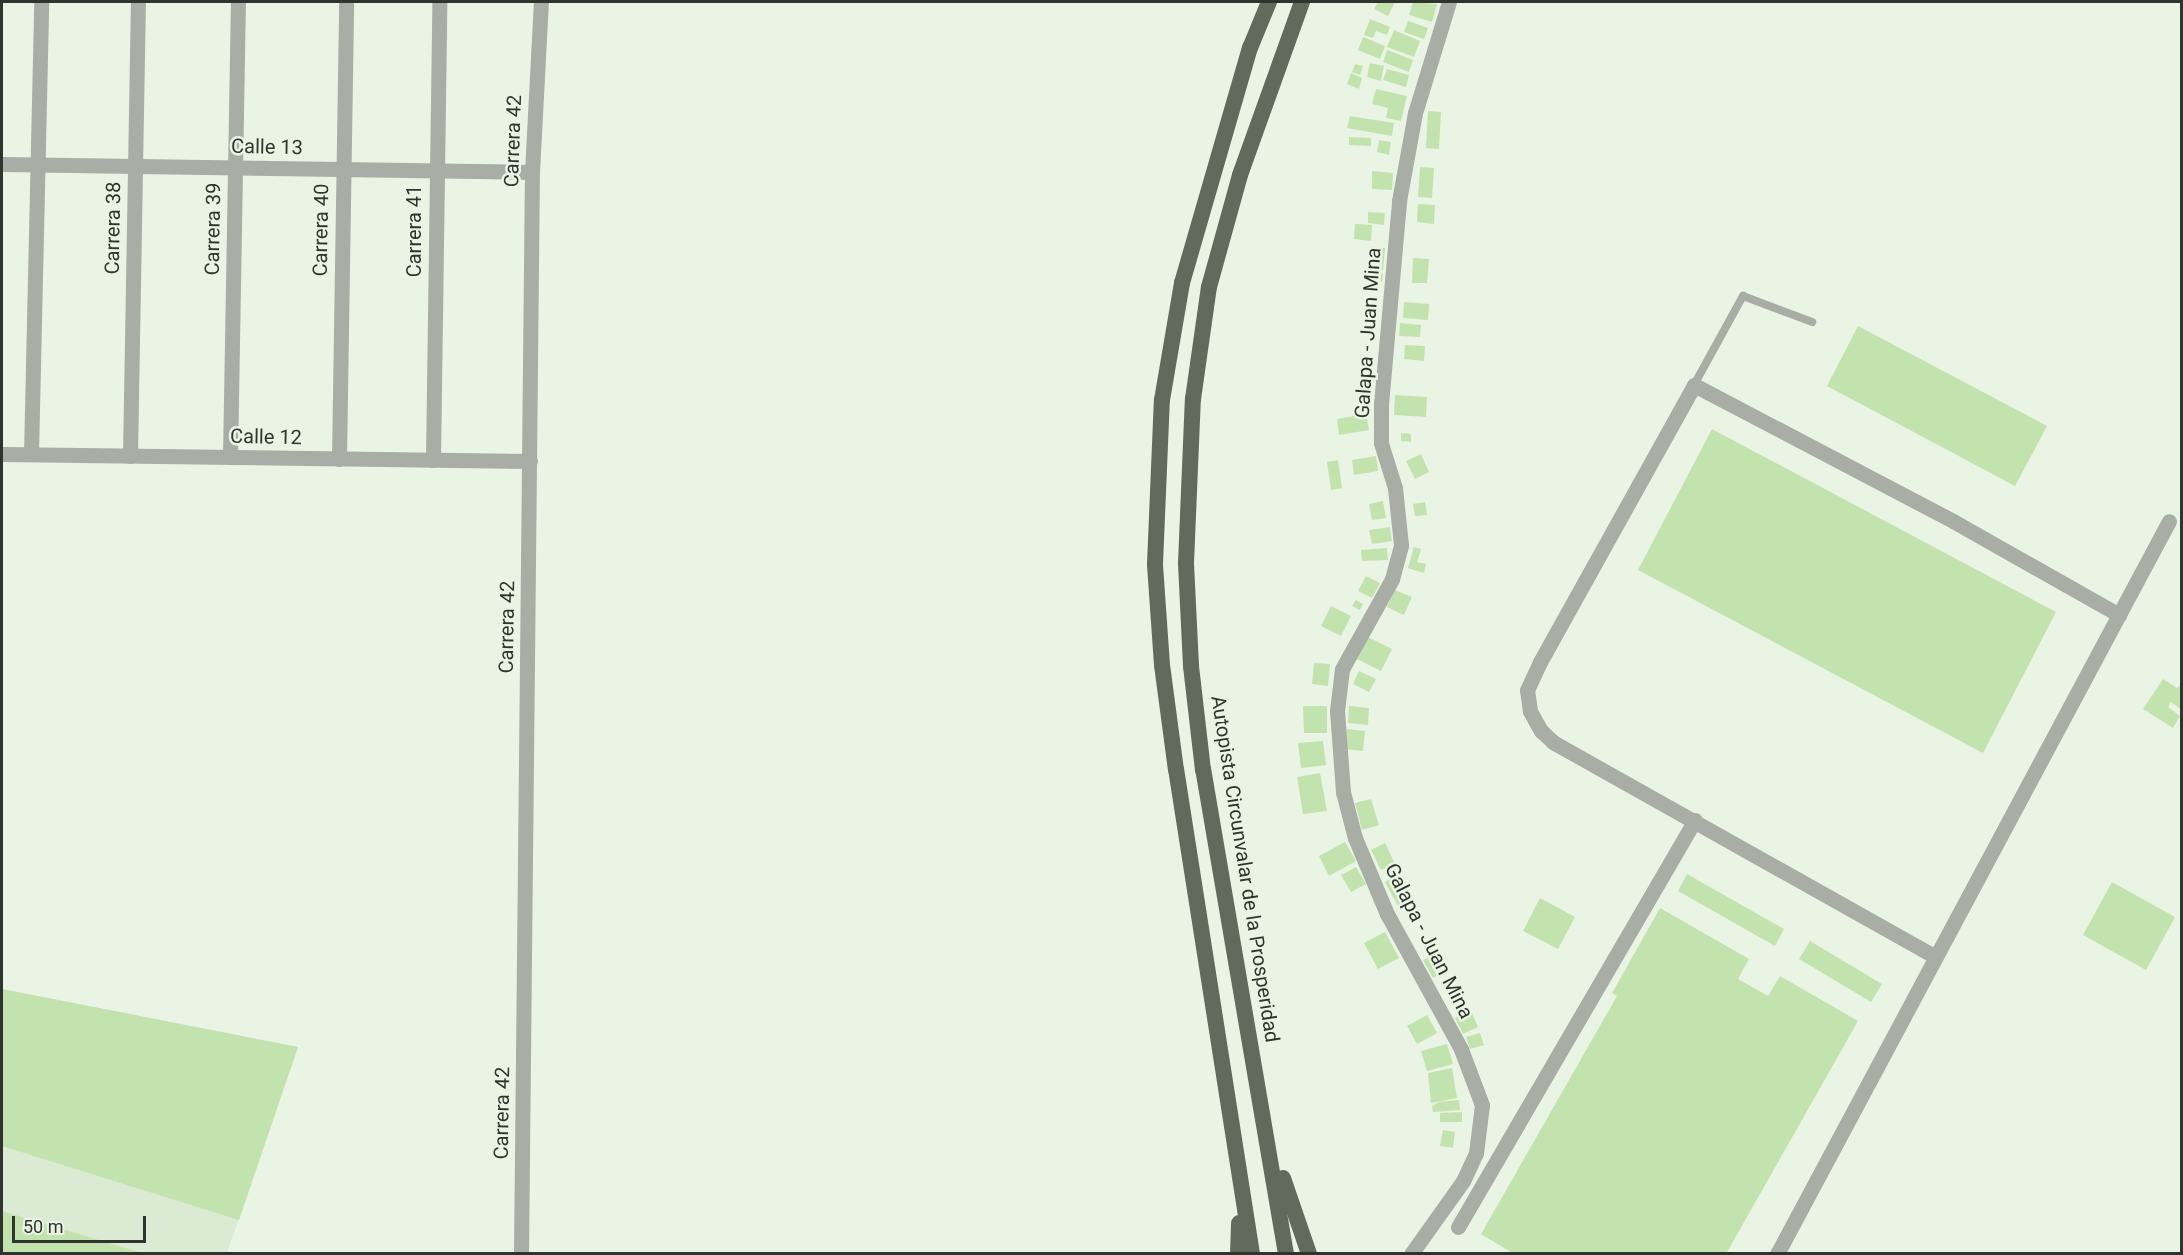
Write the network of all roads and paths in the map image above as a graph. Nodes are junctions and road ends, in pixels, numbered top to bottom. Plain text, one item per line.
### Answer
1 (40, 2) edge
2 (138, 2) edge
3 (238, 2) edge
4 (346, 2) edge
5 (439, 2) edge
6 (541, 2) edge
7 (1269, 2) edge
8 (1302, 2) edge
9 (1449, 2) edge
10 (2, 164) edge
11 (37, 165) junction
12 (135, 166) junction
13 (235, 168) junction
14 (343, 169) junction
15 (435, 171) junction
16 (532, 172) junction
17 (1812, 322) dead end
18 (1694, 385) junction
19 (2, 454) edge
20 (31, 454) junction
21 (130, 456) junction
22 (230, 457) junction
23 (339, 459) junction
24 (433, 460) junction
25 (530, 461) junction
26 (2169, 521) dead end
27 (2119, 615) junction
28 (1695, 820) junction
29 (1934, 956) junction
30 (1269, 1133) junction
31 (1233, 1142) junction
32 (1458, 1227) dead end
33 (521, 1254) edge
34 (1238, 1254) edge
35 (1252, 1254) edge
36 (1286, 1254) edge
37 (1309, 1254) edge
38 (1411, 1254) edge
39 (1777, 1254) edge

1 - 11 street
2 - 12 street, Carrera 38
3 - 13 street, Carrera 39
4 - 14 street, Carrera 40
5 - 15 street, Carrera 41
6 - 16 street, Carrera 42
7 - 31 highway
8 - 30 highway, Autopista Circunvalar de la Prosperidad
9 - 38 street, Galapa - Juan Mina
10 - 11 street, Calle 13
11 - 12 street, Calle 13
11 - 20 street
12 - 13 street, Calle 13
12 - 21 street, Carrera 38
13 - 14 street, Calle 13
13 - 22 street, Carrera 39
14 - 15 street, Calle 13
14 - 23 street, Carrera 40
15 - 16 street, Calle 13
15 - 24 street, Carrera 41
16 - 25 street, Carrera 42
17 - 18 lane
18 - 27 street
18 - 28 street
19 - 20 street, Calle 12
20 - 21 street, Calle 12
21 - 22 street, Calle 12
22 - 23 street, Calle 12
23 - 24 street, Calle 12
24 - 25 street, Calle 12
25 - 33 street, Carrera 42
26 - 27 street
27 - 29 street
28 - 29 street
28 - 32 street
29 - 39 street
30 - 36 highway, Autopista Circunvalar de la Prosperidad
30 - 37 highway
31 - 34 highway
31 - 35 highway

